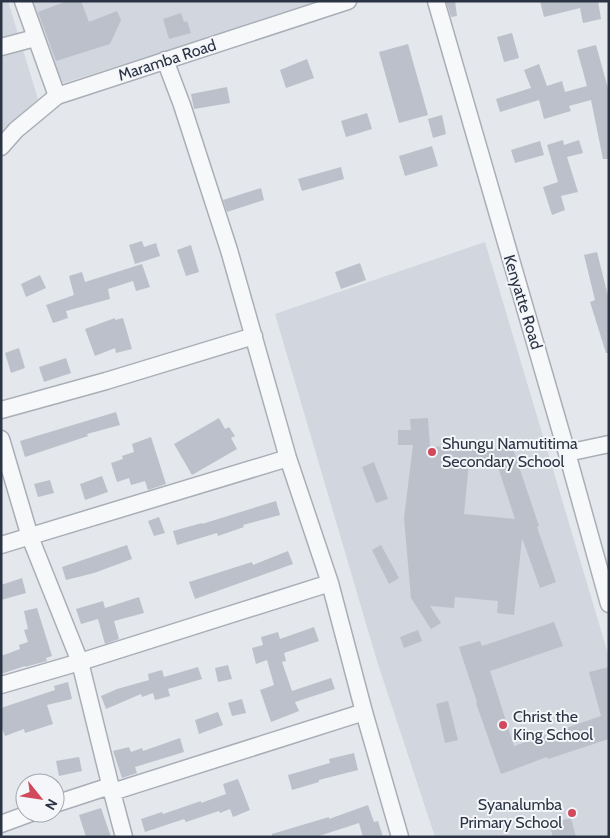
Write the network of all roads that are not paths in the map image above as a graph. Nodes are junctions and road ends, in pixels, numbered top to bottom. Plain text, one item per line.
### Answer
1 (23, 1) edge
2 (348, 1) edge
3 (436, 1) edge
4 (35, 38) junction
5 (1, 47) edge
6 (165, 60) junction
7 (57, 96) junction
8 (1, 146) edge
9 (254, 336) junction
10 (1, 410) edge
11 (1, 439) edge
12 (609, 444) edge
13 (567, 454) junction
14 (288, 458) junction
15 (30, 537) junction
16 (1, 545) edge
17 (330, 583) junction
18 (609, 604) edge
19 (80, 662) junction
20 (1, 685) edge
21 (364, 712) junction
22 (111, 789) junction
23 (65, 801) edge
24 (397, 836) edge
25 (124, 837) edge

1 - 4 street
2 - 6 street, Maramba Road
3 - 13 street, Kenyatte Road
4 - 5 street
4 - 7 street
6 - 7 street, Maramba Road
6 - 9 street
7 - 8 street, Maramba Road
9 - 10 street
9 - 14 street
11 - 15 street
12 - 13 street
13 - 18 street, Kenyatte Road
14 - 15 street
14 - 17 street
15 - 16 street
15 - 19 street
17 - 19 street
17 - 21 street
19 - 20 street
19 - 22 street
21 - 22 street
21 - 24 street
22 - 23 street
22 - 25 street

